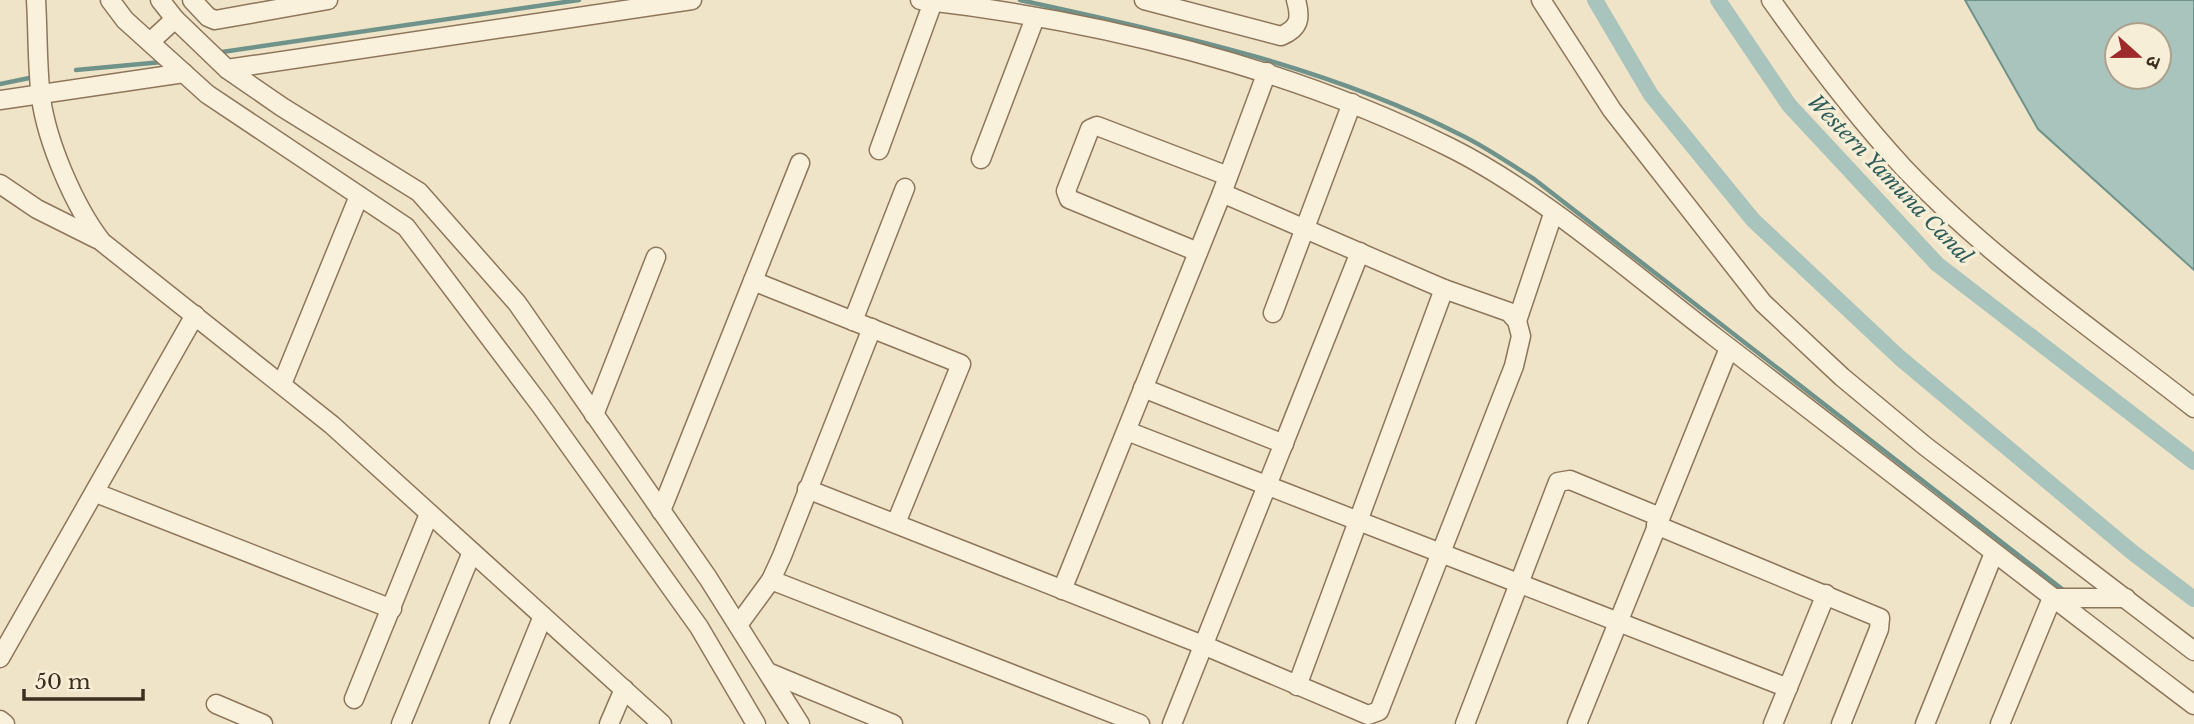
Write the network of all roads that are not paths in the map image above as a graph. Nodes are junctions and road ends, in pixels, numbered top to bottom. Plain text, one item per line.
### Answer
1 (36, 0) edge
2 (110, 0) edge
3 (160, 0) edge
4 (192, 0) edge
5 (328, 0) edge
6 (692, 0) edge
7 (1144, 0) edge
8 (1296, 0) edge
9 (1541, 0) edge
10 (1771, 0) edge
11 (927, 1) edge
12 (1035, 18) junction
13 (174, 19) junction
14 (150, 43) junction
15 (227, 69) junction
16 (1267, 72) junction
17 (184, 73) junction
18 (41, 93) junction
19 (0, 100) edge
20 (1352, 103) junction
21 (879, 150) dead end
22 (981, 159) dead end
23 (800, 163) dead end
24 (1228, 176) junction
25 (0, 184) edge
26 (905, 188) dead end
27 (1222, 193) junction
28 (359, 196) junction
29 (1553, 214) junction
30 (1305, 230) junction
31 (102, 242) junction
32 (1198, 252) junction
33 (1360, 252) junction
34 (656, 257) dead end
35 (753, 281) junction
36 (1444, 289) junction
37 (1273, 313) dead end
38 (195, 315) junction
39 (853, 321) junction
40 (1517, 321) junction
41 (872, 328) junction
42 (1729, 348) junction
43 (282, 384) junction
44 (1143, 388) junction
45 (2194, 408) edge
46 (594, 415) junction
47 (1127, 431) junction
48 (1284, 444) junction
49 (1268, 484) junction
50 (807, 489) junction
51 (96, 493) junction
52 (661, 511) junction
53 (429, 514) junction
54 (1357, 520) junction
55 (1658, 521) junction
56 (896, 523) junction
57 (472, 552) junction
58 (1994, 553) junction
59 (1442, 555) junction
60 (771, 580) junction
61 (1519, 583) junction
62 (1062, 590) junction
63 (1826, 594) junction
64 (2052, 598) junction
65 (2126, 598) junction
66 (392, 609) junction
67 (543, 616) junction
68 (1620, 622) junction
69 (738, 625) junction
70 (1203, 645) junction
71 (2194, 651) edge
72 (0, 658) edge
73 (769, 673) junction
74 (1297, 685) junction
75 (1787, 688) junction
76 (624, 690) junction
77 (354, 699) dead end
78 (216, 704) dead end
79 (2194, 705) edge
80 (0, 720) edge
81 (5, 724) edge
82 (263, 724) edge
83 (401, 724) edge
84 (499, 724) edge
85 (609, 724) edge
86 (662, 724) edge
87 (756, 724) edge
88 (800, 724) edge
89 (893, 724) edge
90 (1140, 724) edge
91 (1172, 724) edge
92 (1465, 724) edge
93 (1577, 724) edge
94 (1773, 724) edge
95 (1841, 724) edge
96 (1925, 724) edge
97 (2000, 724) edge

1 - 18 street
2 - 14 street
3 - 13 street
4 - 5 street
6 - 15 street
7 - 8 street
9 - 65 street
10 - 45 street
11 - 12 street
11 - 21 street
12 - 16 street
12 - 22 street
13 - 14 street
13 - 15 street
14 - 17 street
15 - 46 street
16 - 20 street
16 - 24 street
17 - 18 street
17 - 28 street
18 - 19 street
18 - 31 street
20 - 29 street
20 - 30 street
23 - 35 street
24 - 27 street
24 - 32 street
25 - 31 street
26 - 39 street
27 - 30 street
27 - 32 street
28 - 43 street
28 - 87 street
29 - 40 street
29 - 42 street
30 - 33 street
30 - 37 street
31 - 38 street
32 - 44 street
33 - 36 street
33 - 48 street
34 - 46 street
35 - 39 street
35 - 52 street
36 - 40 street
36 - 54 street
38 - 43 street
38 - 51 street
39 - 41 street
40 - 59 street
41 - 50 street
41 - 56 street
42 - 55 street
42 - 58 street
43 - 53 street
44 - 47 street
44 - 48 street
46 - 52 street
47 - 49 street
47 - 62 street
48 - 49 street
49 - 54 street
49 - 70 street
50 - 56 street
50 - 60 street
51 - 66 street
51 - 72 street
52 - 69 street
53 - 57 street
53 - 66 street
54 - 59 street
54 - 74 street
55 - 61 street
55 - 63 street
55 - 68 street
56 - 62 street
57 - 67 street
57 - 83 street
58 - 64 street
58 - 96 street
59 - 61 street
59 - 74 street
60 - 69 street
60 - 90 street
61 - 68 street
61 - 92 street
62 - 70 street
63 - 75 street
63 - 95 street
64 - 65 street
64 - 79 street
64 - 97 street
65 - 71 street
66 - 77 street
67 - 76 street
67 - 84 street
68 - 75 street
68 - 93 street
69 - 73 street
70 - 74 street
70 - 91 street
73 - 88 street
73 - 89 street
75 - 94 street
76 - 85 street
76 - 86 street
78 - 82 street
80 - 81 street

